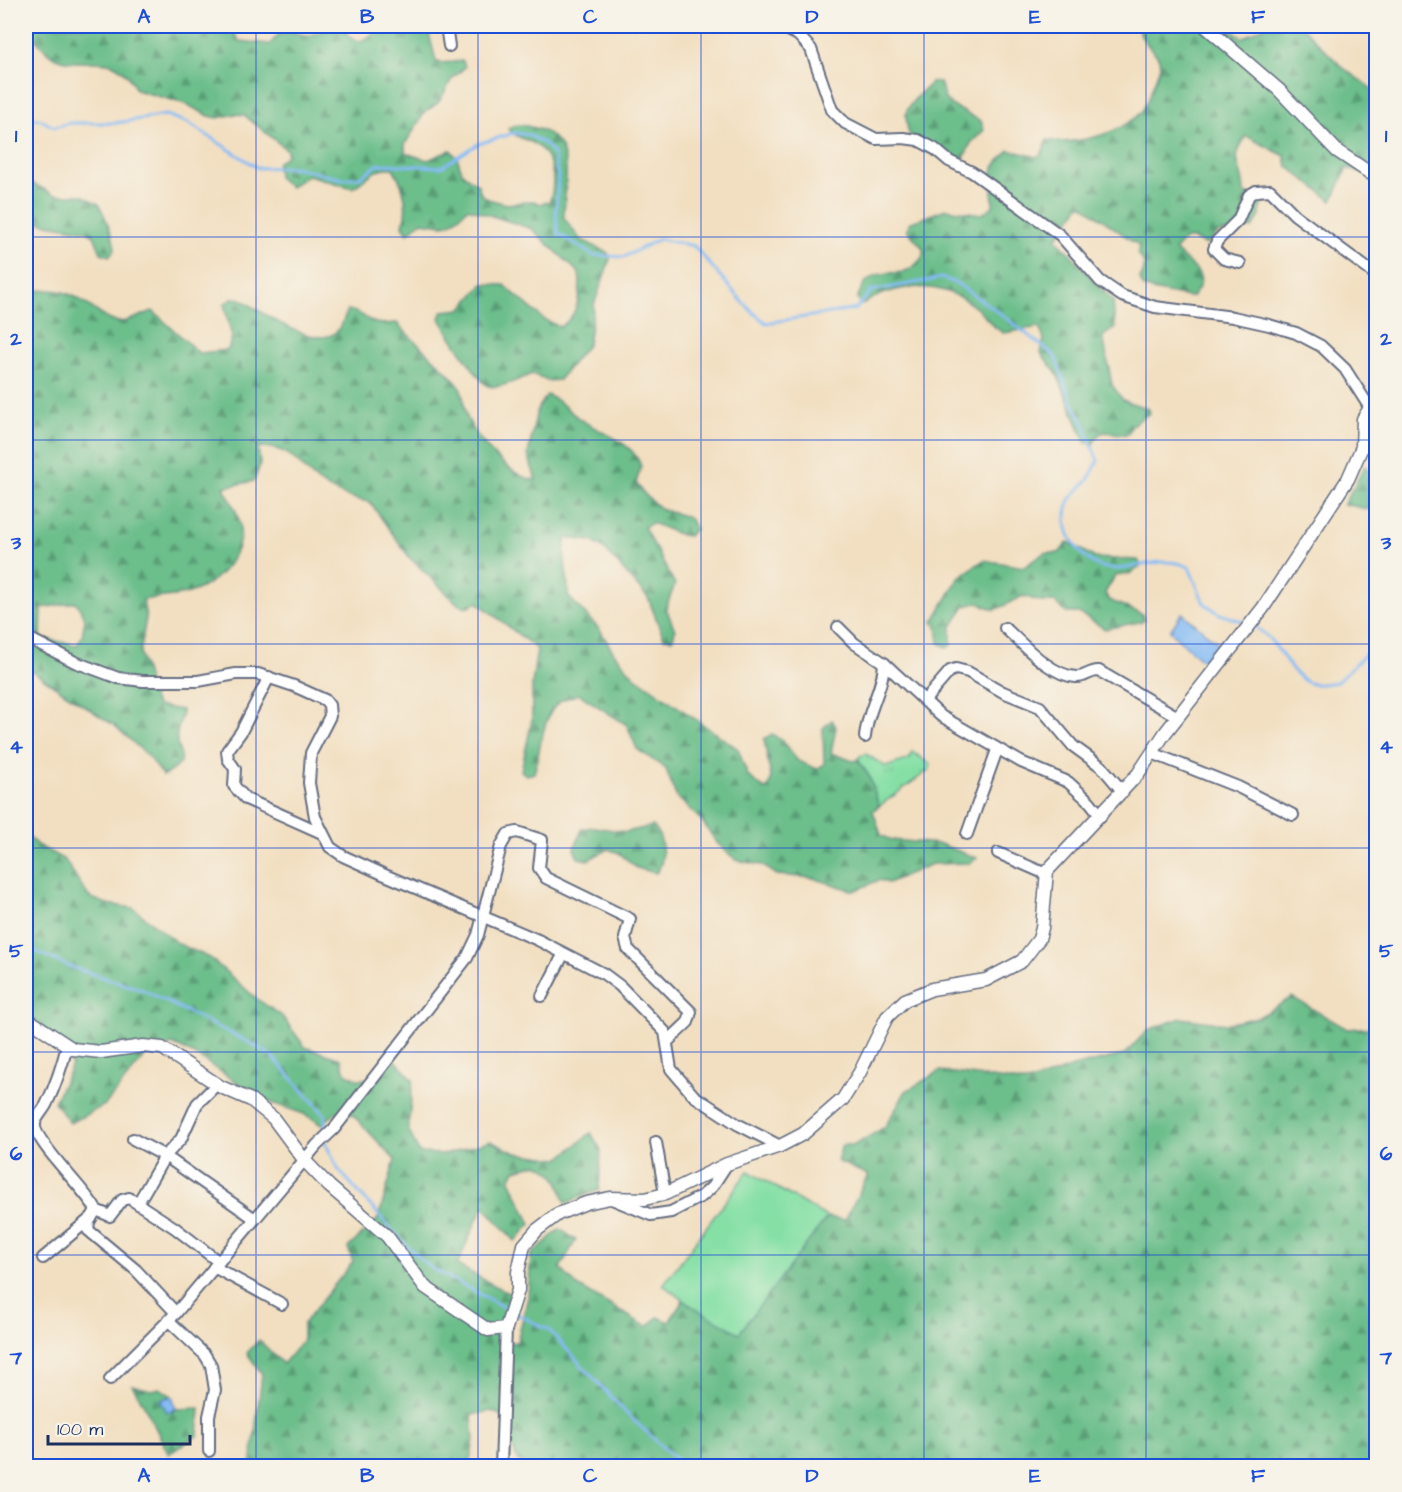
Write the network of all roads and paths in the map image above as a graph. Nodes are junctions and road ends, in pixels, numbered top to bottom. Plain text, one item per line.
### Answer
1 (446, 26) edge
2 (780, 26) edge
3 (1205, 26) edge
4 (449, 46) dead end
5 (1377, 177) edge
6 (1240, 262) dead end
7 (1377, 275) edge
8 (1374, 406) edge
9 (838, 627) dead end
10 (1005, 628) dead end
11 (26, 637) edge
12 (884, 663) junction
13 (269, 677) junction
14 (926, 700) junction
15 (1178, 717) junction
16 (865, 737) dead end
17 (997, 750) junction
18 (1152, 753) junction
19 (1123, 792) junction
20 (1293, 815) dead end
21 (1101, 816) junction
22 (322, 834) junction
23 (967, 834) dead end
24 (998, 853) dead end
25 (1046, 874) junction
26 (482, 918) junction
27 (563, 955) junction
28 (542, 996) dead end
29 (26, 1018) edge
30 (668, 1041) junction
31 (67, 1046) junction
32 (217, 1084) junction
33 (133, 1139) dead end
34 (656, 1142) dead end
35 (780, 1146) junction
36 (165, 1156) junction
37 (305, 1161) junction
38 (727, 1164) junction
39 (665, 1194) junction
40 (610, 1198) junction
41 (138, 1203) junction
42 (93, 1214) junction
43 (255, 1219) junction
44 (43, 1258) dead end
45 (217, 1265) junction
46 (282, 1304) dead end
47 (172, 1317) junction
48 (506, 1328) junction
49 (110, 1379) dead end
50 (209, 1451) dead end
51 (501, 1467) edge

1 - 4 street
2 - 8 street
3 - 5 street
6 - 7 street
8 - 15 street
9 - 12 street
10 - 15 street
11 - 13 street
12 - 14 street
12 - 16 street
13 - 22 street
13 - 22 street
14 - 17 street
14 - 19 street
15 - 18 street
17 - 21 street
17 - 23 street
18 - 19 street
18 - 20 street
19 - 21 street
21 - 25 street
22 - 26 street
24 - 25 street
25 - 35 street
26 - 27 street
26 - 30 street
26 - 37 street
27 - 28 street
27 - 30 street
29 - 31 street
30 - 35 street
31 - 32 street
31 - 42 street
32 - 36 street
32 - 37 street
33 - 36 street
34 - 39 street
35 - 38 street
36 - 41 street
36 - 43 street
37 - 43 street
37 - 48 street
38 - 39 street
38 - 40 street
39 - 40 street
40 - 48 street
41 - 42 street
41 - 45 street
42 - 44 street
42 - 47 street
43 - 45 street
45 - 46 street
45 - 47 street
47 - 49 street
47 - 50 street
48 - 51 street

